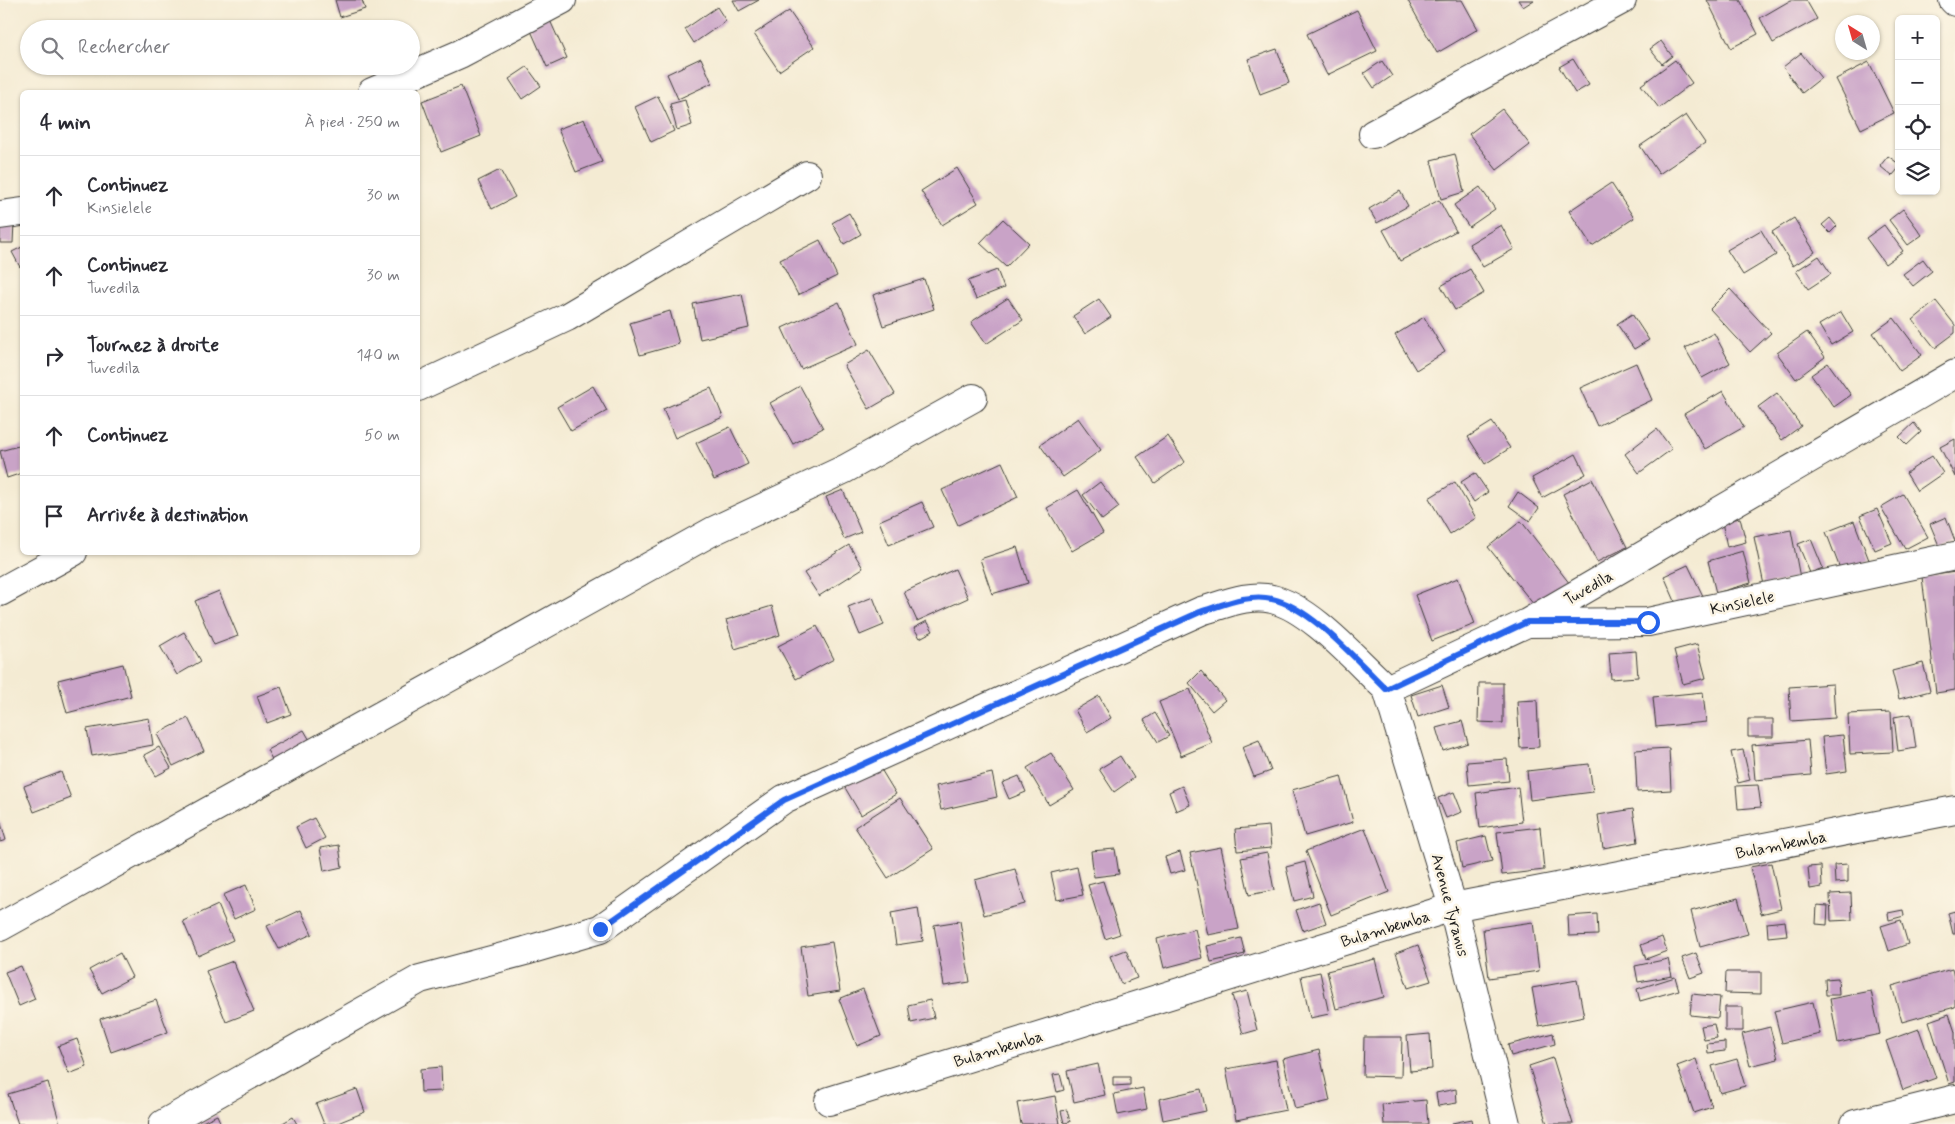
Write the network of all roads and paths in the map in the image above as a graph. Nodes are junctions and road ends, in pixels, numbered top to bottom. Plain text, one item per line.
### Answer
1 (562, 0) edge
2 (1622, 0) edge
3 (420, 71) edge
4 (411, 75) edge
5 (377, 90) edge
6 (1373, 134) dead end
7 (807, 175) dead end
8 (20, 212) edge
9 (0, 215) edge
10 (1955, 374) edge
11 (420, 386) edge
12 (973, 398) dead end
13 (68, 555) edge
14 (1955, 556) edge
15 (0, 592) edge
16 (1527, 622) junction
17 (1386, 689) junction
18 (1955, 810) edge
19 (1453, 907) junction
20 (0, 927) edge
21 (1955, 1099) edge
22 (828, 1101) dead end
23 (163, 1124) edge
24 (1506, 1124) edge
25 (1854, 1124) edge

1 - 3 street
2 - 6 street
4 - 5 street
7 - 11 street
8 - 9 street
10 - 16 street, Tuvedila
12 - 20 street
13 - 15 street
14 - 16 street, Kinsielele
16 - 17 street, Tuvedila
17 - 19 street, Avenue Tyranus
17 - 23 street
18 - 19 street, Bulambemba
19 - 22 street, Bulambemba
19 - 24 street, Avenue Tyranus
21 - 25 street

